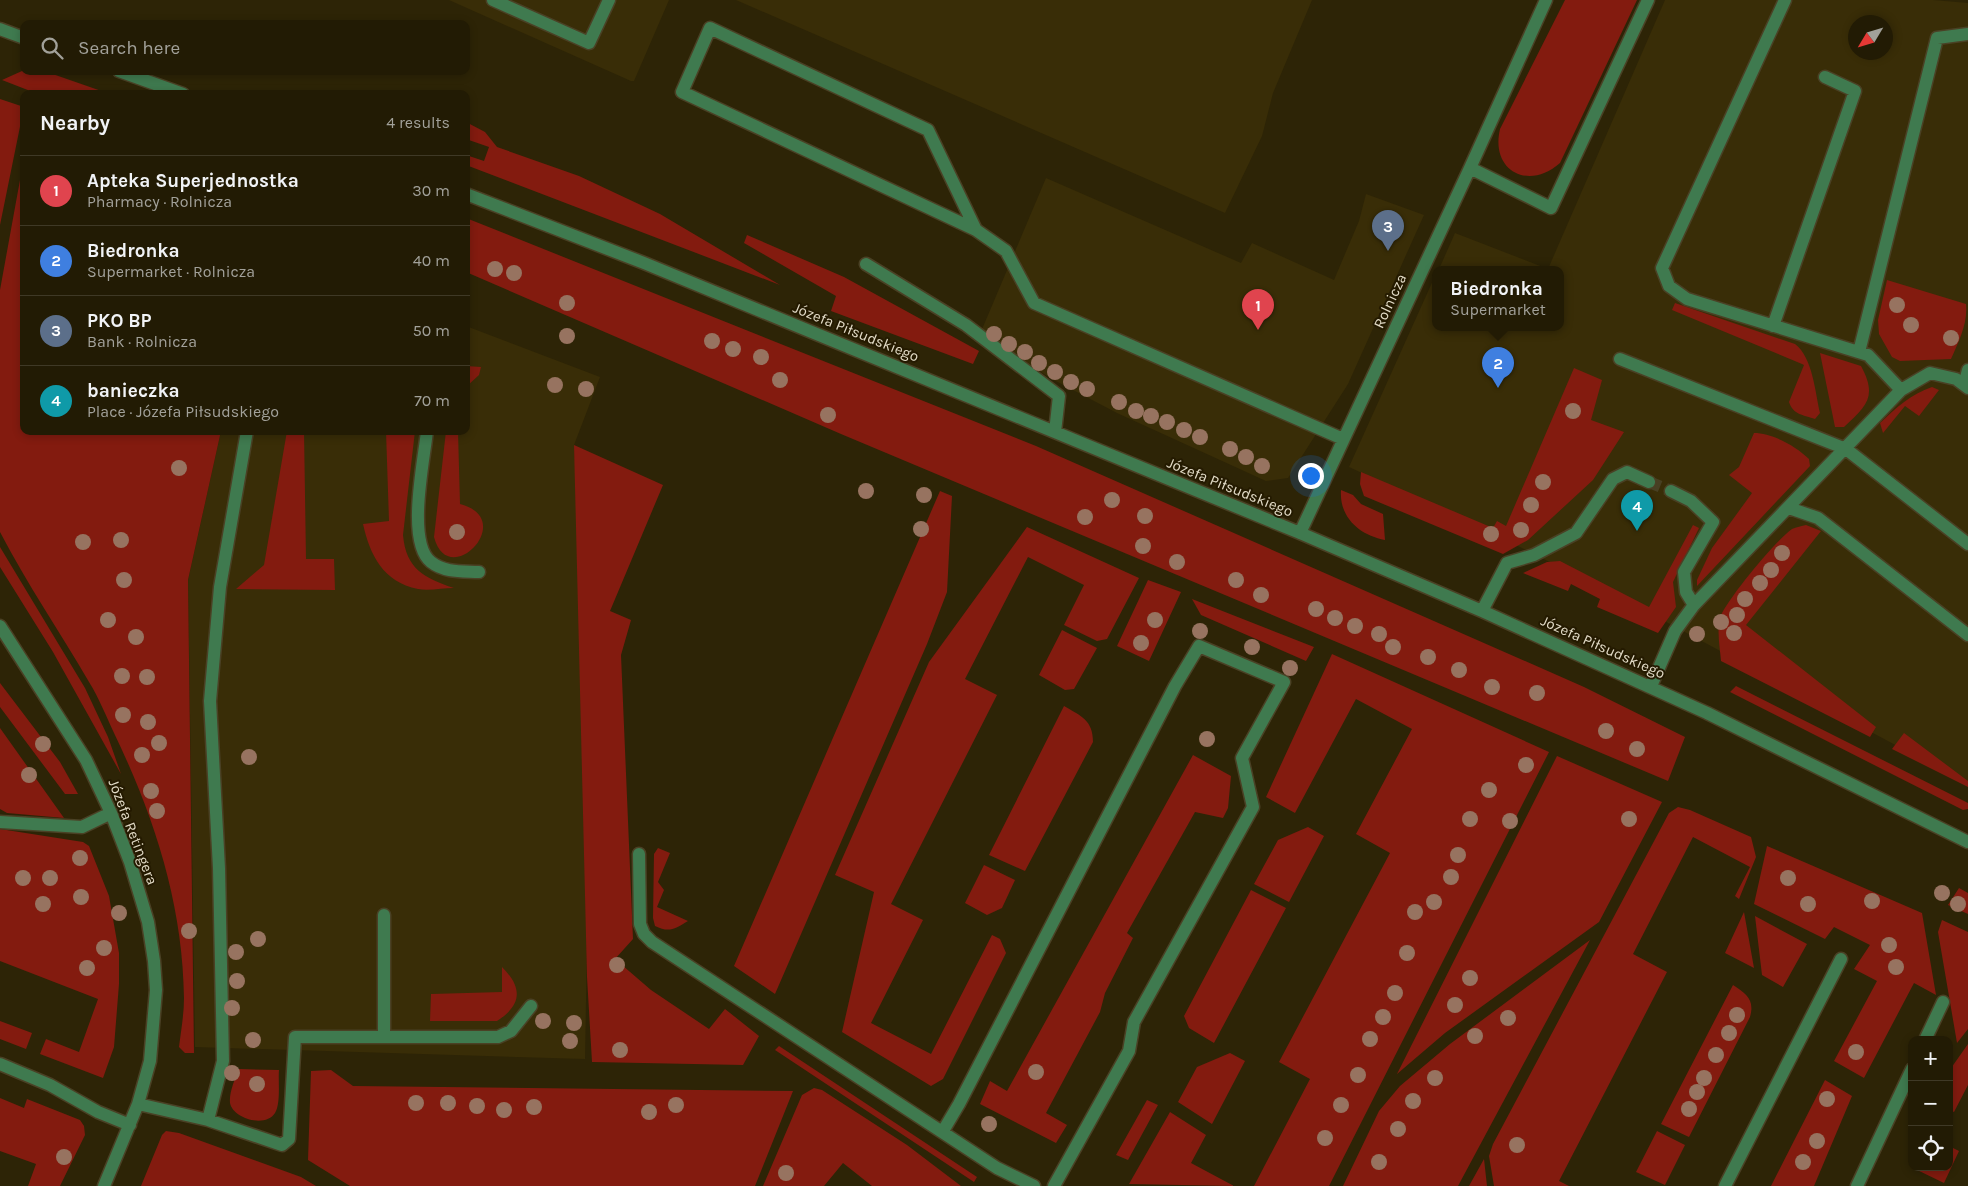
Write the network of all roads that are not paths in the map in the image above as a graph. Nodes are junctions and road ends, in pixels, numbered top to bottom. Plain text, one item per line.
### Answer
1 (493, 0) edge
2 (609, 0) edge
3 (1546, 0) edge
4 (1648, 0) edge
5 (1785, 0) edge
6 (0, 29) edge
7 (1968, 34) edge
8 (20, 36) edge
9 (130, 75) edge
10 (1825, 77) dead end
11 (172, 90) edge
12 (1470, 168) junction
13 (470, 196) edge
14 (976, 230) junction
15 (866, 264) dead end
16 (1773, 326) junction
17 (1859, 352) junction
18 (1620, 359) dead end
19 (1968, 370) edge
20 (1966, 387) edge
21 (1901, 390) junction
22 (1055, 432) junction
23 (246, 435) edge
24 (428, 435) edge
25 (1343, 439) junction
26 (1846, 449) junction
27 (1649, 482) tunnel mouth
28 (1672, 491) tunnel mouth
29 (1789, 508) junction
30 (1300, 533) junction
31 (1968, 544) edge
32 (479, 572) dead end
33 (1694, 605) junction
34 (1482, 611) junction
35 (0, 626) edge
36 (1968, 635) edge
37 (1651, 686) junction
38 (111, 813) junction
39 (0, 822) edge
40 (1968, 842) edge
41 (639, 854) dead end
42 (384, 915) dead end
43 (1841, 959) dead end
44 (1943, 1002) dead end
45 (531, 1006) dead end
46 (1927, 1036) edge
47 (384, 1037) junction
48 (0, 1064) edge
49 (1908, 1078) edge
50 (138, 1104) junction
51 (208, 1120) junction
52 (130, 1126) junction
53 (943, 1131) junction
54 (104, 1186) edge
55 (1034, 1186) edge
56 (1054, 1186) edge
57 (1725, 1186) edge
58 (1857, 1186) edge

1 - 2 street
3 - 12 street, Rolnicza
4 - 12 street
5 - 16 street
6 - 8 street
7 - 17 street
9 - 11 street
10 - 16 street
12 - 25 street, Rolnicza
13 - 22 street, Józefa Piłsudskiego
14 - 14 street
14 - 25 street
15 - 22 street
16 - 17 street
17 - 21 street
18 - 26 street
19 - 20 street
20 - 21 street
21 - 26 street
22 - 30 street, Józefa Piłsudskiego
23 - 51 street
24 - 32 street
25 - 30 street, Rolnicza
26 - 29 street
26 - 31 street
27 - 34 street
28 - 33 street
29 - 33 street
29 - 36 street
30 - 34 street, Józefa Piłsudskiego
33 - 37 street
34 - 37 street, Józefa Piłsudskiego
35 - 38 street, Józefa Retingera
37 - 40 street, Józefa Piłsudskiego
38 - 39 street
38 - 50 street, Józefa Retingera
41 - 53 street
42 - 47 street
43 - 57 street
44 - 46 street
45 - 47 street
47 - 51 street
48 - 52 street
49 - 58 street
50 - 51 street
50 - 52 street, Józefa Retingera
52 - 54 street, Józefa Retingera
53 - 55 street
53 - 56 street

